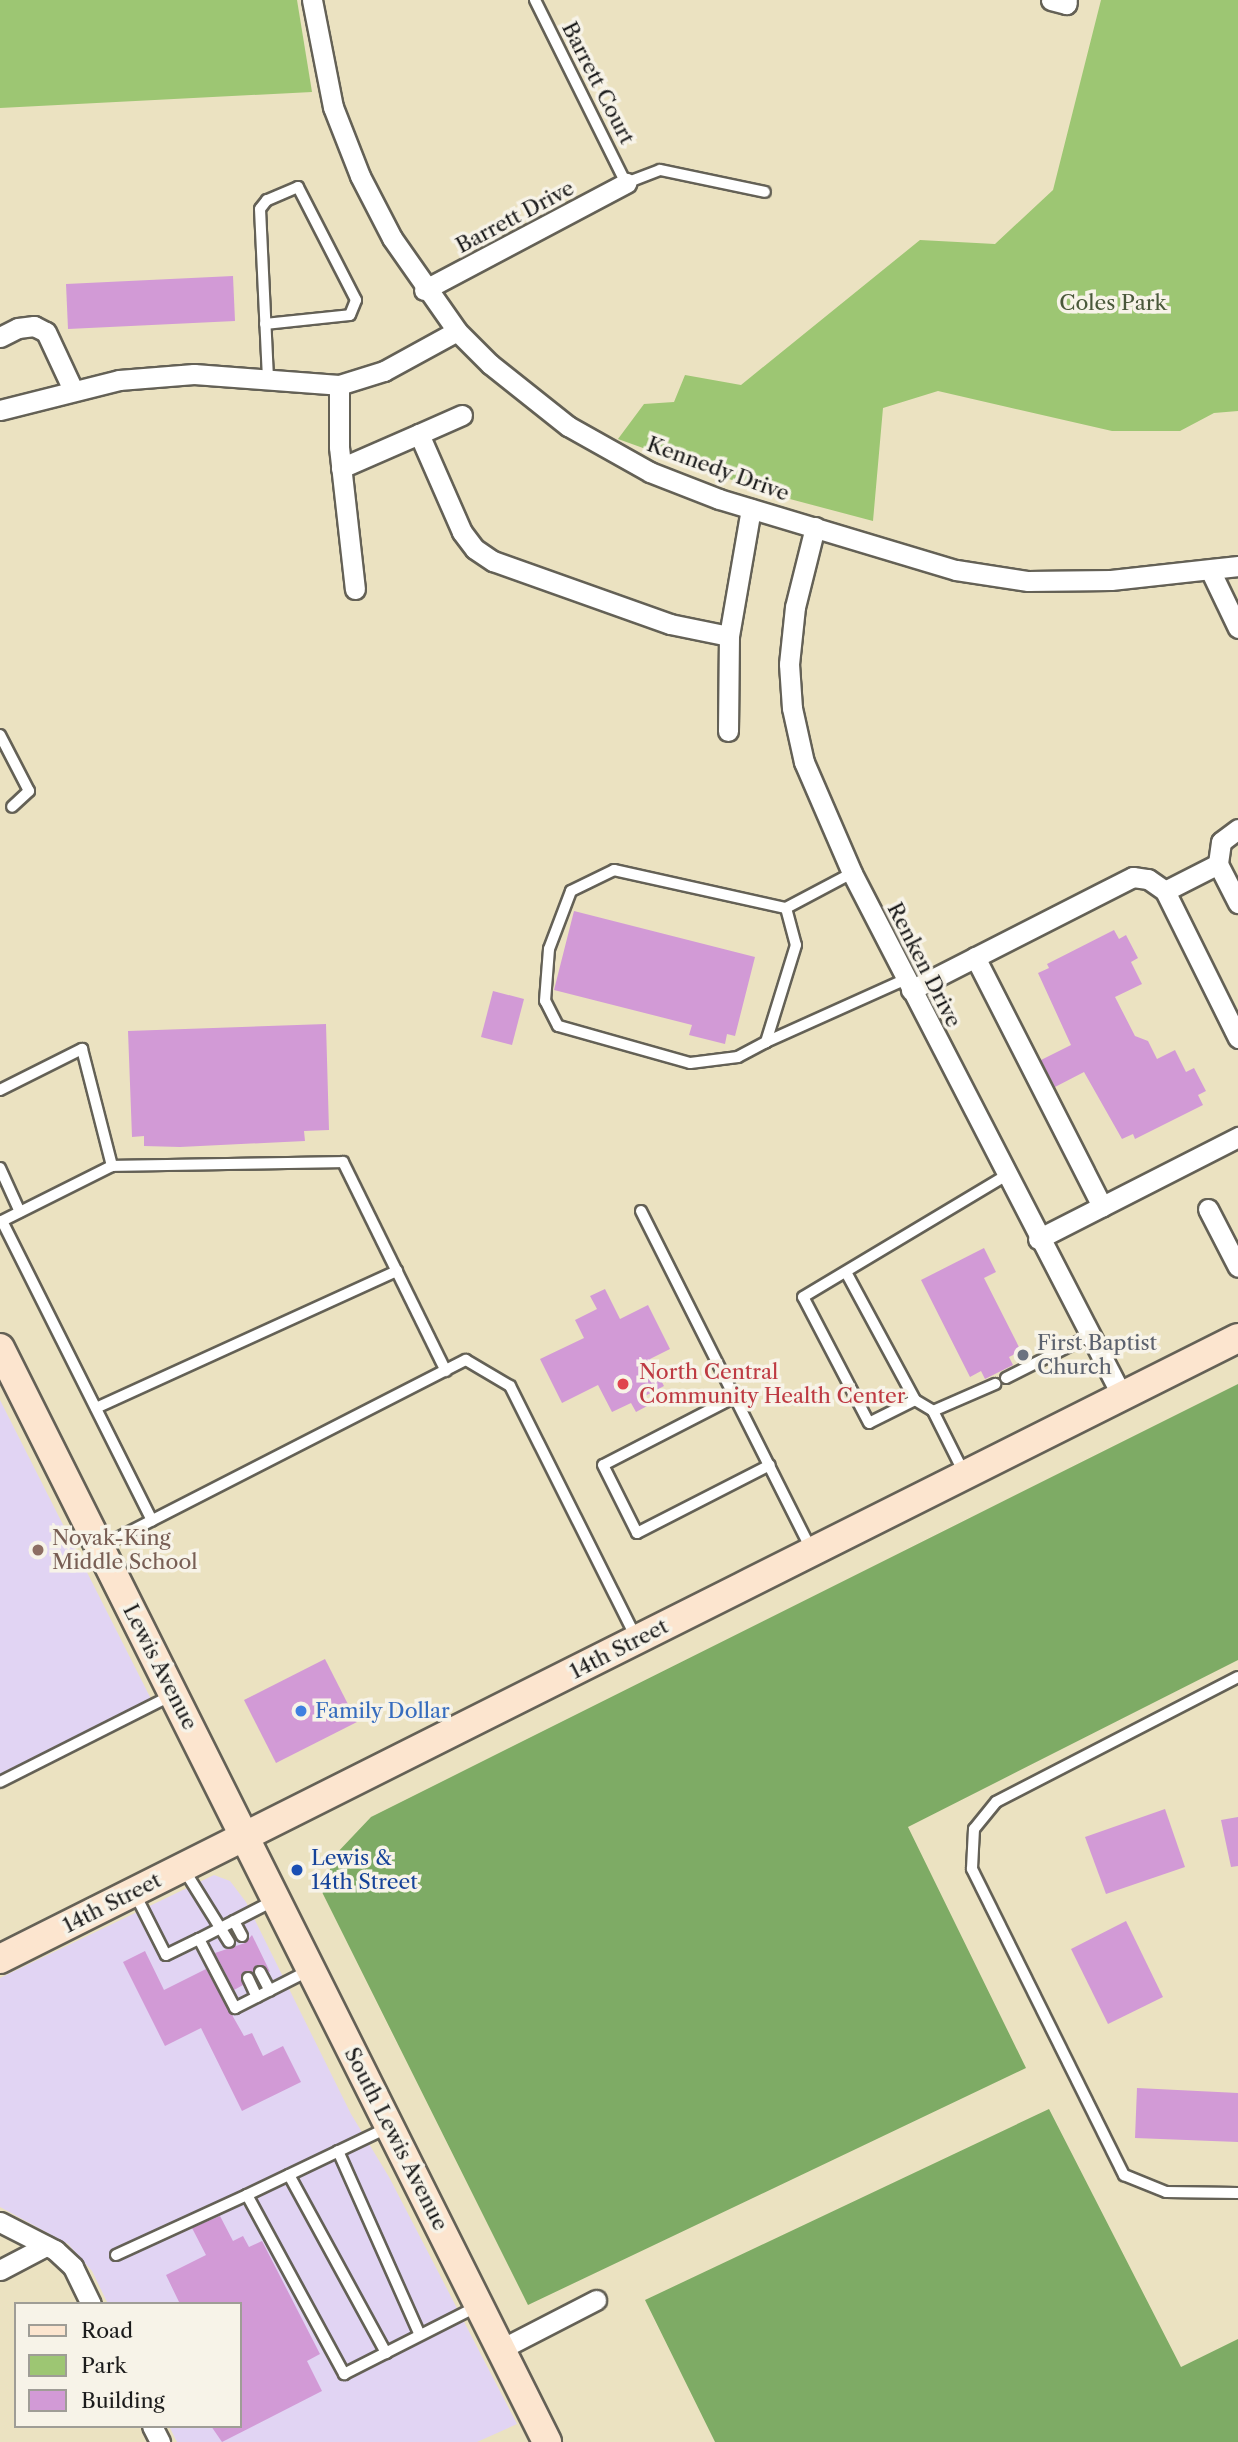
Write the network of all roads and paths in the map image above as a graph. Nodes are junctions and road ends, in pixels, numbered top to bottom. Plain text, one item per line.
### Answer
1 (312, 0) edge
2 (535, 0) edge
3 (1051, 0) edge
4 (1067, 0) edge
5 (626, 183) junction
6 (765, 192) dead end
7 (424, 290) junction
8 (265, 324) junction
9 (457, 331) junction
10 (0, 337) edge
11 (268, 380) junction
12 (339, 384) junction
13 (73, 390) junction
14 (0, 410) edge
15 (462, 415) dead end
16 (419, 434) junction
17 (341, 468) junction
18 (751, 509) junction
19 (815, 527) junction
20 (1238, 566) edge
21 (1210, 572) junction
22 (355, 589) dead end
23 (1238, 628) edge
24 (729, 636) junction
25 (729, 731) dead end
26 (0, 735) edge
27 (12, 807) dead end
28 (1238, 829) edge
29 (1218, 864) junction
30 (852, 873) junction
31 (1165, 891) junction
32 (1238, 903) edge
33 (786, 908) junction
34 (975, 957) junction
35 (908, 984) junction
36 (1238, 1038) edge
37 (766, 1041) junction
38 (0, 1090) edge
39 (1238, 1137) edge
40 (112, 1166) junction
41 (0, 1168) edge
42 (1007, 1175) junction
43 (1102, 1206) junction
44 (1208, 1209) dead end
45 (641, 1211) dead end
46 (20, 1212) junction
47 (1, 1221) edge
48 (1038, 1239) junction
49 (1238, 1267) edge
50 (397, 1270) junction
51 (847, 1274) junction
52 (1091, 1335) junction
53 (1238, 1338) edge
54 (0, 1348) edge
55 (446, 1371) junction
56 (1006, 1378) dead end
57 (995, 1384) dead end
58 (1122, 1396) junction
59 (735, 1397) junction
60 (915, 1400) junction
61 (96, 1408) junction
62 (933, 1411) junction
63 (770, 1465) junction
64 (965, 1475) junction
65 (152, 1520) junction
66 (99, 1547) junction
67 (812, 1551) junction
68 (637, 1640) junction
69 (1238, 1677) edge
70 (174, 1694) junction
71 (0, 1782) edge
72 (244, 1837) junction
73 (183, 1867) junction
74 (134, 1892) junction
75 (275, 1899) junction
76 (234, 1921) junction
77 (221, 1928) junction
78 (242, 1936) dead end
79 (199, 1939) junction
80 (229, 1942) dead end
81 (0, 1959) edge
82 (311, 1970) junction
83 (260, 1972) dead end
84 (248, 1978) dead end
85 (270, 1991) junction
86 (257, 1997) junction
87 (389, 2127) junction
88 (338, 2151) junction
89 (289, 2175) junction
90 (1238, 2193) edge
91 (247, 2195) junction
92 (0, 2221) edge
93 (46, 2246) junction
94 (116, 2255) dead end
95 (0, 2270) edge
96 (596, 2300) dead end
97 (90, 2302) edge
98 (479, 2305) junction
99 (421, 2336) junction
100 (501, 2349) junction
101 (386, 2353) junction
102 (547, 2442) edge

1 - 7 street, Kennedy Drive
2 - 5 lane, Barrett Court
3 - 4 street
5 - 6 lane
5 - 7 street, Barrett Drive
7 - 9 street, Kennedy Drive
8 - 8 lane
8 - 11 lane
9 - 12 street
9 - 18 street, Kennedy Drive
10 - 13 street
11 - 12 street
11 - 13 street
12 - 17 street
13 - 14 street
15 - 16 street
16 - 17 street
16 - 24 street
17 - 22 street
18 - 19 street, Kennedy Drive
18 - 24 street
19 - 21 street, Kennedy Drive
19 - 30 street, Renken Drive
20 - 21 street, Kennedy Drive
21 - 23 street
24 - 25 street
26 - 27 lane
28 - 29 street
29 - 31 street
29 - 32 street
30 - 33 lane
30 - 35 street, Renken Drive
31 - 34 street
31 - 36 street
33 - 37 lane
33 - 37 lane
34 - 35 street
34 - 43 street
35 - 37 lane
35 - 42 street, Renken Drive
38 - 40 lane
39 - 43 street
40 - 46 lane
40 - 50 lane
41 - 46 lane
42 - 48 street, Renken Drive
42 - 51 lane
43 - 48 street
44 - 49 street
45 - 59 lane
46 - 47 lane
47 - 61 lane
48 - 52 street, Renken Drive
50 - 55 lane
50 - 61 lane
51 - 60 lane
51 - 60 lane
52 - 56 lane
52 - 58 street, Renken Drive
53 - 58 street, 14th Street
54 - 66 street, Lewis Avenue
55 - 65 lane
55 - 68 lane
57 - 62 lane
58 - 64 street, 14th Street
59 - 63 lane
59 - 63 lane
60 - 62 lane
61 - 65 lane
62 - 64 lane
63 - 67 lane
64 - 67 street, 14th Street
65 - 66 lane
66 - 70 street, Lewis Avenue
67 - 68 street, 14th Street
68 - 72 street, 14th Street
69 - 90 lane
70 - 71 lane
70 - 72 street, Lewis Avenue
72 - 73 street, 14th Street
72 - 75 street, South Lewis Avenue
73 - 74 street, 14th Street
73 - 77 lane
74 - 79 lane
74 - 81 street, 14th Street
75 - 76 lane
75 - 82 street, South Lewis Avenue
76 - 77 lane
76 - 78 lane
77 - 79 lane
77 - 80 lane
79 - 86 lane
82 - 85 lane
82 - 87 street, South Lewis Avenue
83 - 85 lane
84 - 86 lane
85 - 86 lane
87 - 88 lane
87 - 98 street, South Lewis Avenue
88 - 89 lane
88 - 99 lane
89 - 91 lane
89 - 101 lane
91 - 94 lane
91 - 101 lane
92 - 93 street
93 - 95 street
93 - 97 street
96 - 100 street
98 - 99 lane
98 - 100 street, South Lewis Avenue
99 - 101 lane
100 - 102 street, South Lewis Avenue

